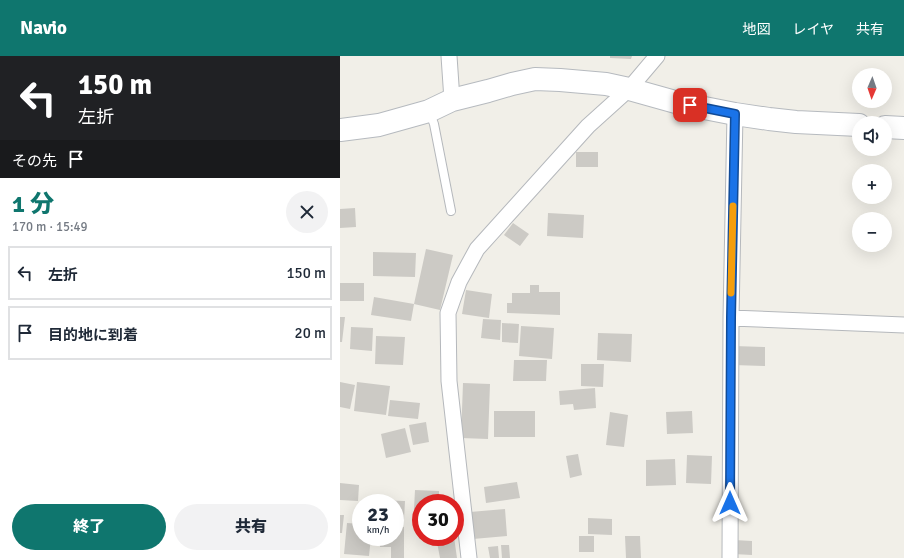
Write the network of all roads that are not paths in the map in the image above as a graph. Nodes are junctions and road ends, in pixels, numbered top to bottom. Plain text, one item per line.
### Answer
1 (449, 56) edge
2 (657, 56) edge
3 (629, 89) junction
4 (452, 100) junction
5 (429, 111) junction
6 (735, 114) junction
7 (852, 125) edge
8 (892, 127) edge
9 (904, 128) edge
10 (340, 130) edge
11 (451, 212) dead end
12 (731, 318) junction
13 (904, 325) edge
14 (469, 558) edge
15 (730, 558) edge

1 - 4 street
2 - 3 street
3 - 4 street
3 - 6 street
3 - 14 street
4 - 5 street
5 - 10 street
5 - 11 lane
6 - 7 street
6 - 12 street
8 - 9 street
12 - 13 street
12 - 15 street

